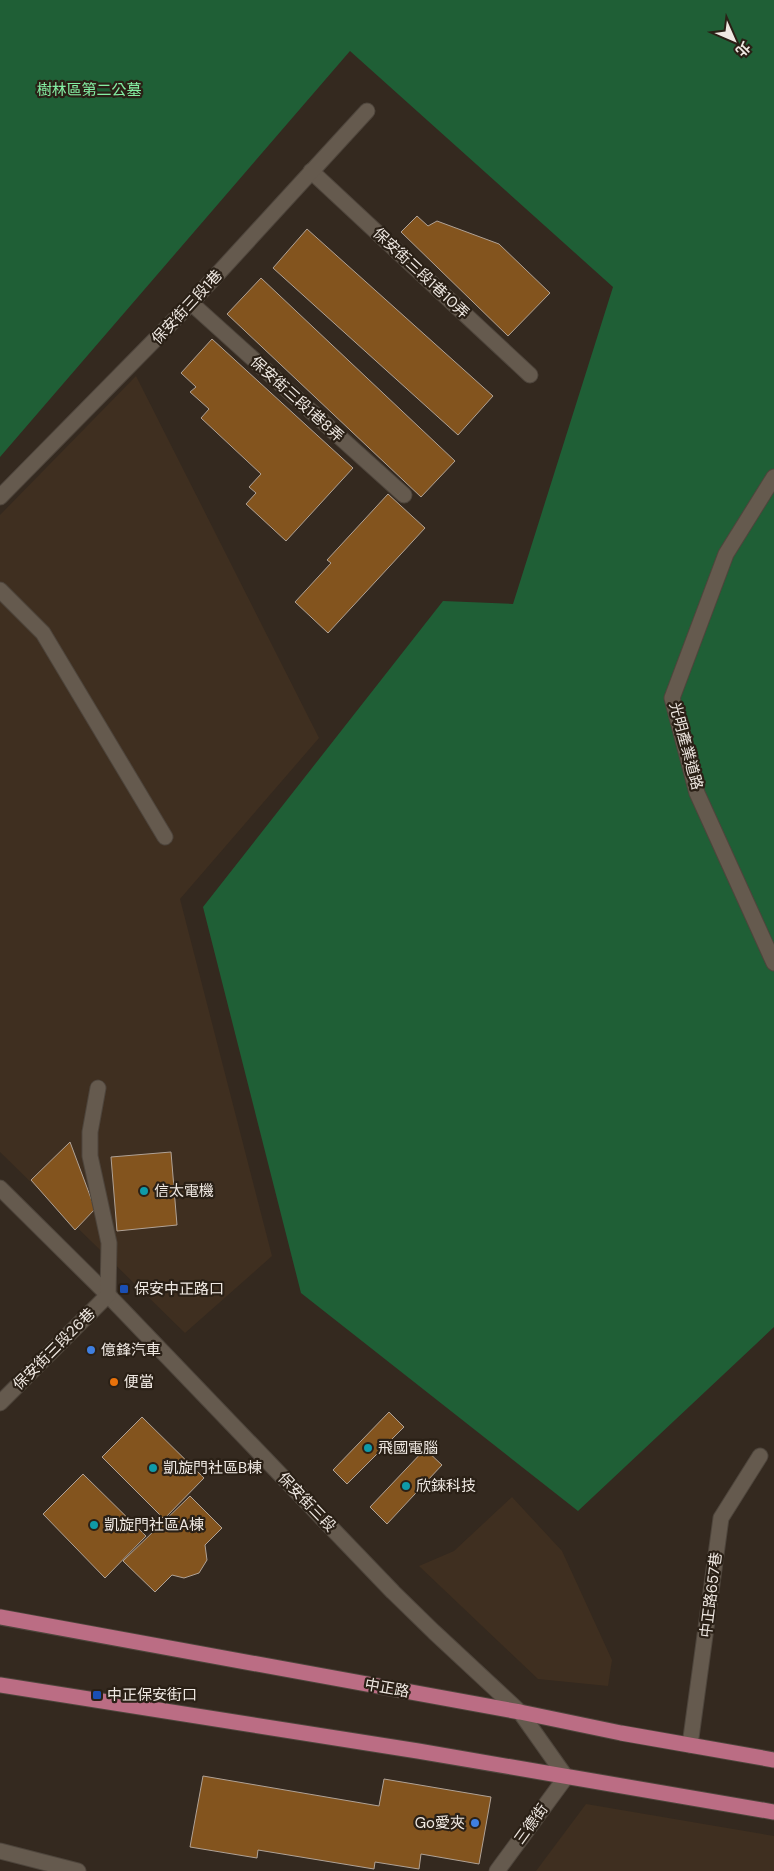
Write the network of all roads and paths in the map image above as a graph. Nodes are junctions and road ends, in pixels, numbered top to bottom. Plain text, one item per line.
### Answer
1 (367, 111) dead end
2 (311, 171) junction
3 (191, 303) junction
4 (530, 376) dead end
5 (774, 477) edge
6 (404, 495) dead end
7 (0, 497) edge
8 (0, 590) edge
9 (165, 837) dead end
10 (774, 963) edge
11 (98, 1088) dead end
12 (0, 1188) edge
13 (108, 1295) junction
14 (0, 1403) edge
15 (760, 1456) dead end
16 (0, 1617) edge
17 (0, 1685) edge
18 (520, 1712) junction
19 (690, 1745) junction
20 (774, 1760) edge
21 (566, 1777) junction
22 (774, 1812) edge
23 (0, 1851) edge
24 (78, 1871) edge
25 (497, 1871) edge

1 - 2 street, 保安街三段1巷
2 - 3 street, 保安街三段1巷
2 - 4 street, 保安街三段1巷10弄
3 - 6 street, 保安街三段1巷8弄
3 - 7 street, 保安街三段1巷
5 - 10 street, 光明產業道路
8 - 9 street
11 - 13 street
12 - 13 street, 保安街三段
13 - 14 street, 保安街三段26巷
13 - 18 street, 保安街三段
15 - 19 street, 中正路657巷
16 - 18 main road, 中正路
17 - 21 main road
18 - 19 main road, 中正路
18 - 21 street, 保安街三段
19 - 20 main road, 中正路
21 - 22 main road
21 - 25 street, 三德街
23 - 24 street

